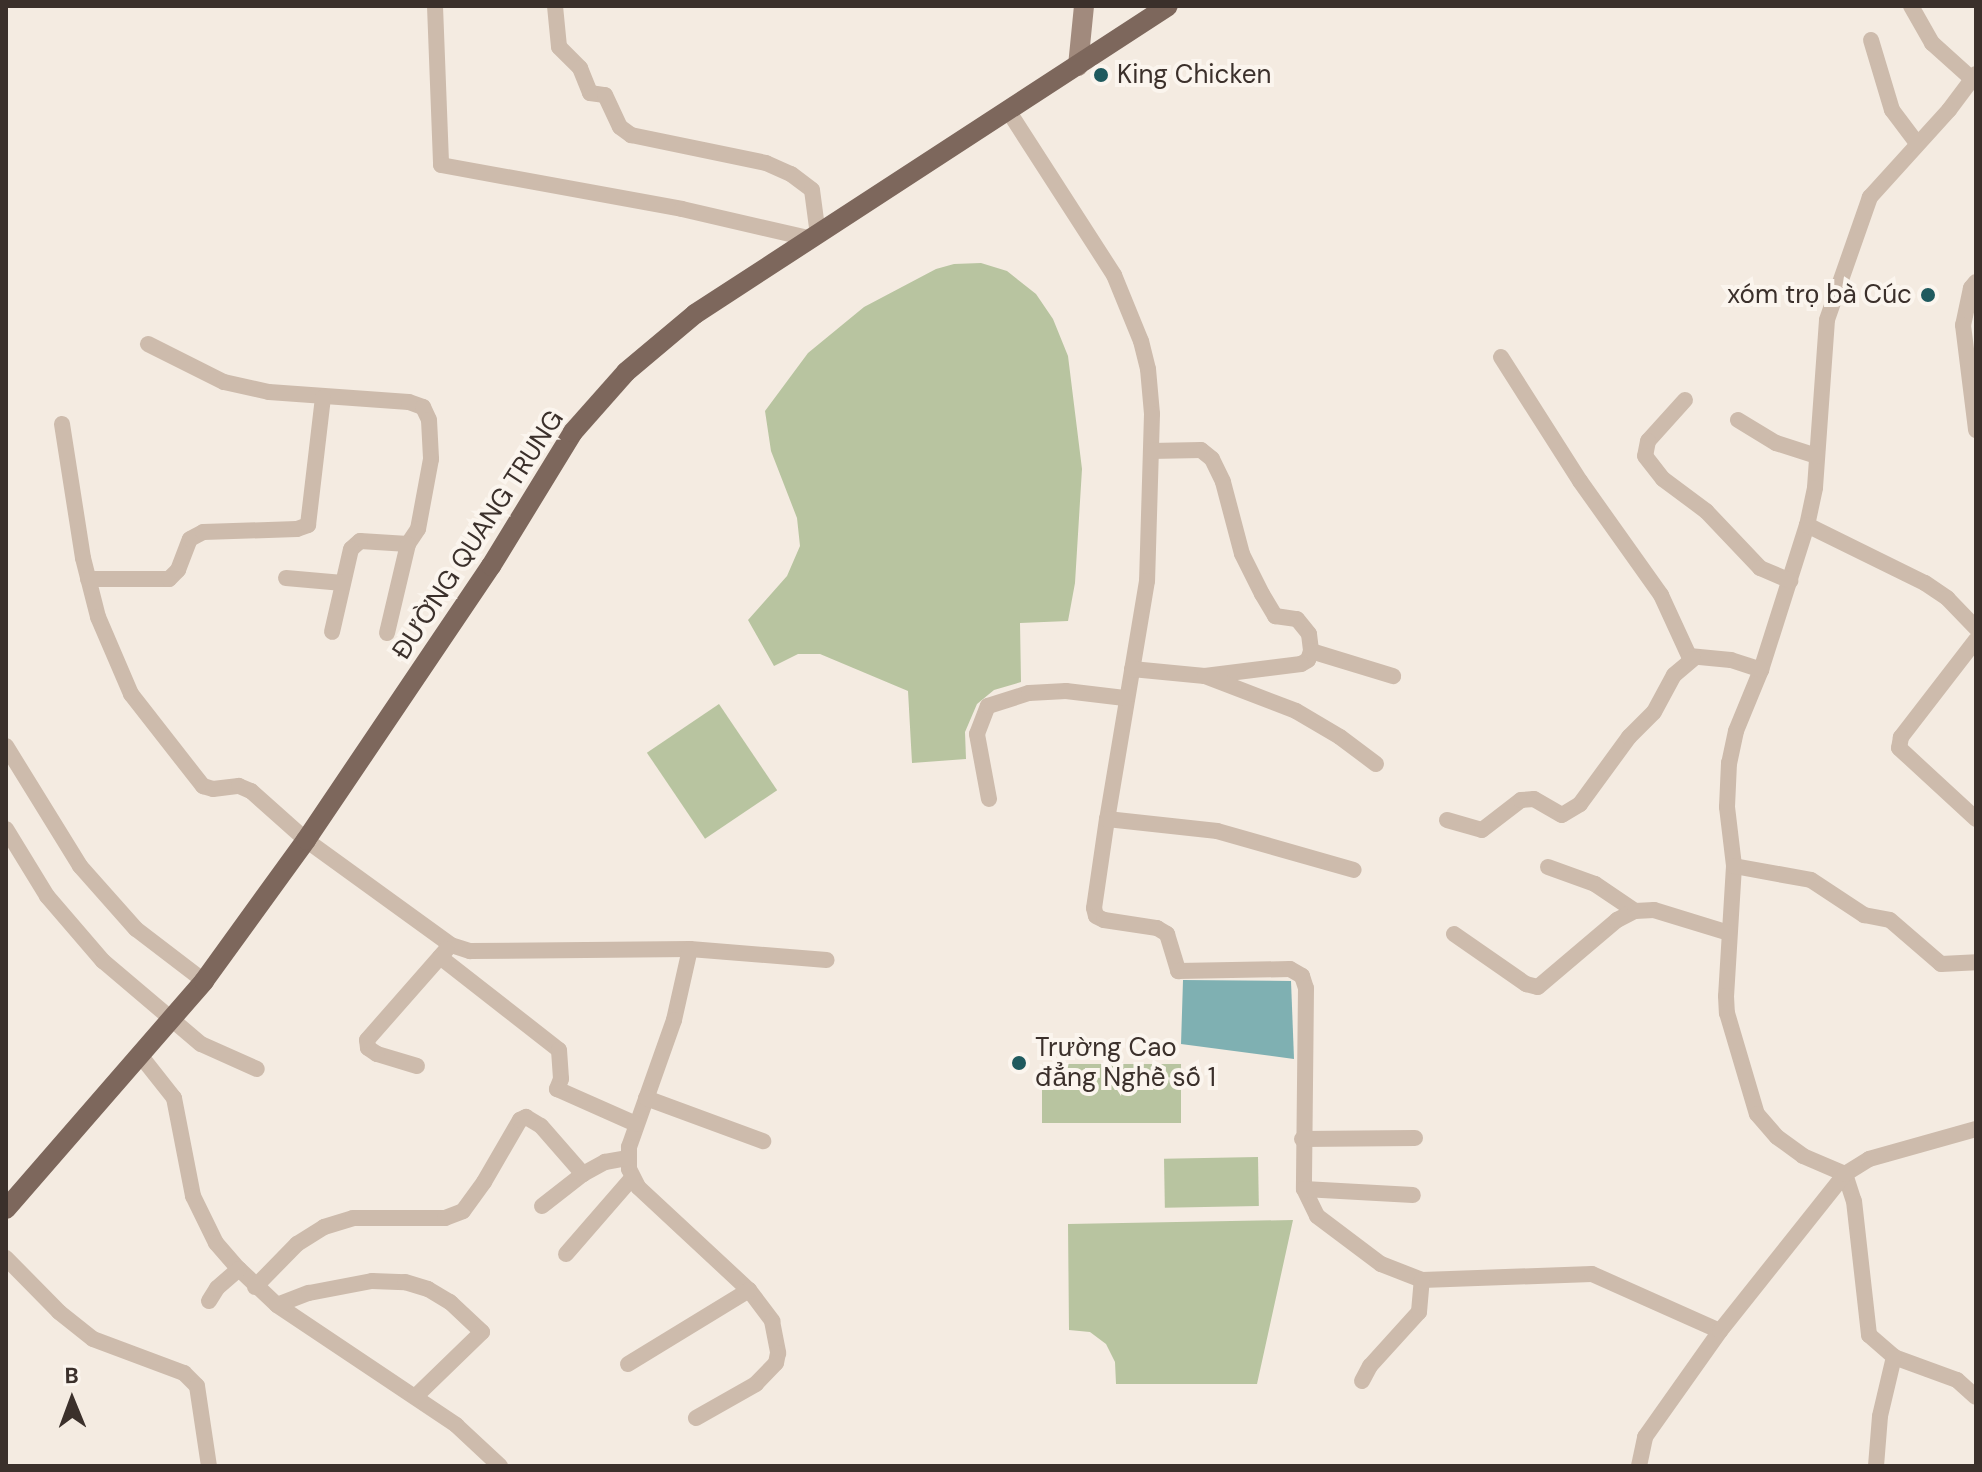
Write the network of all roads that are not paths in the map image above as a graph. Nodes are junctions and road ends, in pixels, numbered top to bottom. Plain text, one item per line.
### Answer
1 (435, 6) edge
2 (555, 6) edge
3 (1084, 6) edge
4 (1168, 6) edge
5 (1911, 6) edge
6 (1871, 40) dead end
7 (1078, 66) junction
8 (1974, 76) edge
9 (1009, 112) junction
10 (1916, 142) junction
11 (815, 237) junction
12 (1976, 282) edge
13 (148, 344) dead end
14 (1501, 357) dead end
15 (323, 398) junction
16 (1685, 400) dead end
17 (1738, 420) dead end
18 (62, 424) dead end
19 (1976, 430) edge
20 (1151, 451) junction
21 (1817, 456) junction
22 (1807, 525) junction
23 (408, 544) junction
24 (286, 578) dead end
25 (88, 579) junction
26 (1790, 581) junction
27 (343, 583) junction
28 (1976, 628) edge
29 (332, 632) dead end
30 (387, 633) dead end
31 (1976, 640) edge
32 (1311, 651) junction
33 (1693, 659) junction
34 (1132, 669) junction
35 (1761, 670) junction
36 (1205, 676) junction
37 (1393, 676) dead end
38 (1125, 698) junction
39 (6, 746) edge
40 (1376, 764) dead end
41 (989, 799) dead end
42 (1107, 819) junction
43 (1976, 819) edge
44 (1447, 820) dead end
45 (6, 829) edge
46 (306, 840) junction
47 (1734, 866) junction
48 (1548, 867) dead end
49 (1354, 870) dead end
50 (1635, 911) junction
51 (1729, 933) junction
52 (1454, 934) dead end
53 (690, 949) junction
54 (446, 951) junction
55 (827, 960) dead end
56 (1976, 962) edge
57 (204, 981) junction
58 (173, 1019) junction
59 (140, 1055) junction
60 (417, 1066) dead end
61 (257, 1069) dead end
62 (646, 1098) junction
63 (636, 1124) junction
64 (1976, 1129) edge
65 (1415, 1138) dead end
66 (1302, 1139) junction
67 (763, 1141) dead end
68 (627, 1158) junction
69 (583, 1174) junction
70 (1845, 1174) junction
71 (632, 1178) junction
72 (1304, 1189) junction
73 (1413, 1195) dead end
74 (542, 1206) dead end
75 (6, 1209) edge
76 (566, 1254) dead end
77 (6, 1258) edge
78 (239, 1269) junction
79 (1422, 1280) junction
80 (255, 1287) junction
81 (749, 1290) junction
82 (209, 1301) dead end
83 (277, 1305) junction
84 (1720, 1331) junction
85 (1894, 1357) junction
86 (628, 1364) dead end
87 (1362, 1381) dead end
88 (415, 1397) junction
89 (1976, 1397) edge
90 (696, 1418) dead end
91 (209, 1466) edge
92 (500, 1466) edge
93 (1639, 1466) edge
94 (1876, 1466) edge

1 - 11 street
2 - 11 street
3 - 7 street
4 - 7 main road, ĐƯỜNG QUANG TRUNG
5 - 8 street
6 - 10 street
7 - 9 main road, ĐƯỜNG QUANG TRUNG
8 - 10 street
9 - 11 main road, ĐƯỜNG QUANG TRUNG
9 - 20 street
10 - 21 street
11 - 46 main road, ĐƯỜNG QUANG TRUNG
12 - 19 street
13 - 15 street
14 - 33 street
15 - 23 street
15 - 25 street
16 - 26 street
17 - 21 street
18 - 25 street
20 - 32 street
20 - 34 street
21 - 22 street
22 - 26 street
22 - 28 street
23 - 27 street
23 - 30 street
24 - 27 street
25 - 46 street
26 - 35 street
27 - 29 street
31 - 43 street
32 - 36 street
32 - 37 street
33 - 35 street
33 - 44 street
34 - 36 street
34 - 38 street
35 - 47 street
36 - 40 street
38 - 41 street
38 - 42 street
39 - 57 street
42 - 49 street
42 - 66 street
45 - 58 street
46 - 54 street
46 - 57 main road, ĐƯỜNG QUANG TRUNG
47 - 51 street
47 - 56 street
48 - 50 street
50 - 51 street
50 - 52 street
51 - 70 street
53 - 54 street
53 - 55 street
53 - 62 street
54 - 60 street
54 - 63 street
57 - 58 main road, ĐƯỜNG QUANG TRUNG
58 - 59 main road, ĐƯỜNG QUANG TRUNG
58 - 61 street
59 - 75 main road, ĐƯỜNG QUANG TRUNG
59 - 78 street
62 - 63 street
62 - 67 street
63 - 68 street
64 - 70 street
65 - 66 street
66 - 72 street
68 - 69 street
68 - 71 street
69 - 74 street
69 - 80 street
70 - 84 street
70 - 85 street
71 - 76 street
71 - 81 street
72 - 73 street
72 - 79 street
77 - 91 street
78 - 80 street
78 - 82 street
79 - 84 street
79 - 87 street
80 - 83 street
81 - 86 street
81 - 90 street
83 - 88 street
83 - 88 street
84 - 93 street
85 - 89 street
85 - 94 street
88 - 92 street

